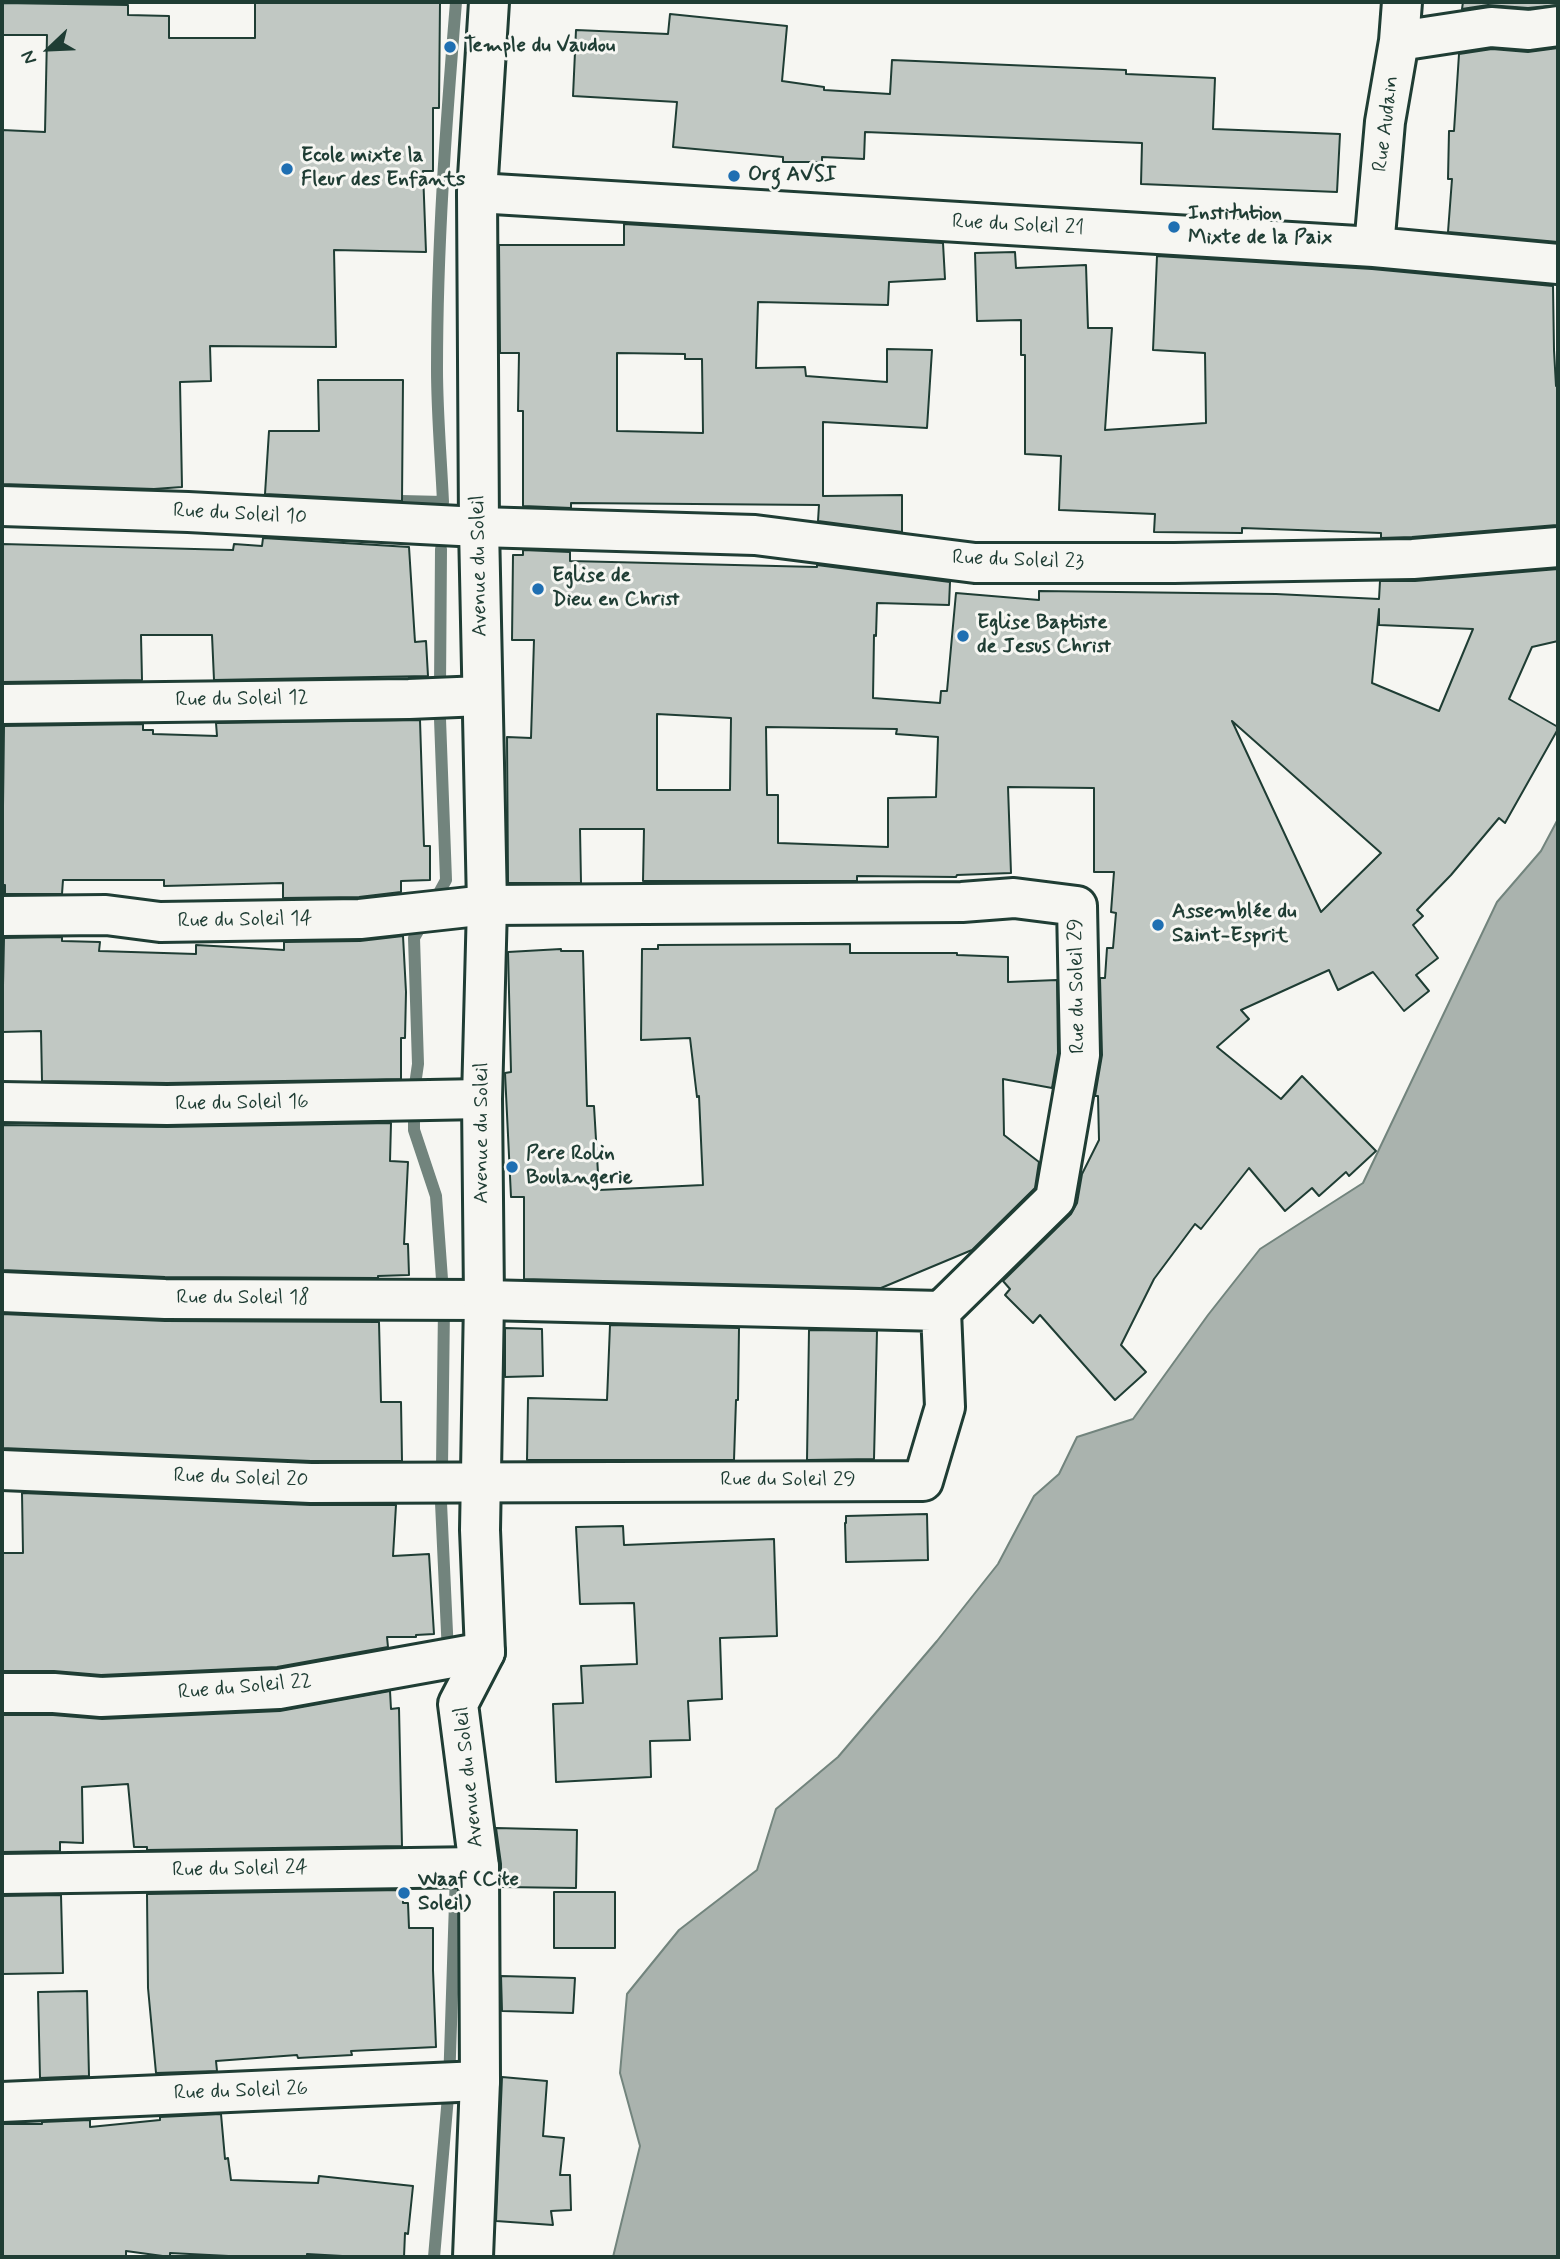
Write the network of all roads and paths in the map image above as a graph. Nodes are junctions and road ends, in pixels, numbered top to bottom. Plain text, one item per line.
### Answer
1 (489, 2) edge
2 (1402, 2) edge
3 (1558, 26) edge
4 (1399, 41) junction
5 (477, 193) junction
6 (1374, 247) junction
7 (1558, 264) edge
8 (2, 506) edge
9 (479, 527) junction
10 (1558, 547) edge
11 (482, 696) junction
12 (2, 704) edge
13 (487, 905) junction
14 (1077, 906) joint
15 (2, 916) edge
16 (482, 1099) junction
17 (2, 1102) edge
18 (2, 1292) edge
19 (484, 1300) junction
20 (941, 1311) junction
21 (2, 1470) edge
22 (481, 1481) junction
23 (485, 1652) junction
24 (2, 1693) edge
25 (479, 1867) junction
26 (2, 1874) edge
27 (480, 2081) junction
28 (2, 2102) edge
29 (473, 2257) edge

1 - 5 street, Avenue du Soleil
2 - 4 street, Rue Audain
3 - 4 street
4 - 6 street, Rue Audain
5 - 6 street, Rue du Soleil 21
5 - 9 street, Avenue du Soleil
6 - 7 street, Rue du Soleil 21
8 - 9 street, Rue du Soleil 10
9 - 10 street, Rue du Soleil 23
9 - 11 street, Avenue du Soleil
11 - 12 street, Rue du Soleil 12
11 - 13 street, Avenue du Soleil
13 - 14 street, Rue du Soleil 14
13 - 15 street, Rue du Soleil 14
13 - 16 street, Avenue du Soleil
14 - 20 street, Rue du Soleil 29
16 - 17 street, Rue du Soleil 16
16 - 19 street, Avenue du Soleil
18 - 19 street, Rue du Soleil 18
19 - 20 street
19 - 22 street, Avenue du Soleil
20 - 22 street, Rue du Soleil 29
21 - 22 street, Rue du Soleil 20
22 - 23 street, Avenue du Soleil
23 - 24 street, Rue du Soleil 22
23 - 25 street, Avenue du Soleil
25 - 26 street, Rue du Soleil 24
25 - 27 street, Avenue du Soleil
27 - 28 street, Rue du Soleil 26
27 - 29 street, Avenue du Soleil

